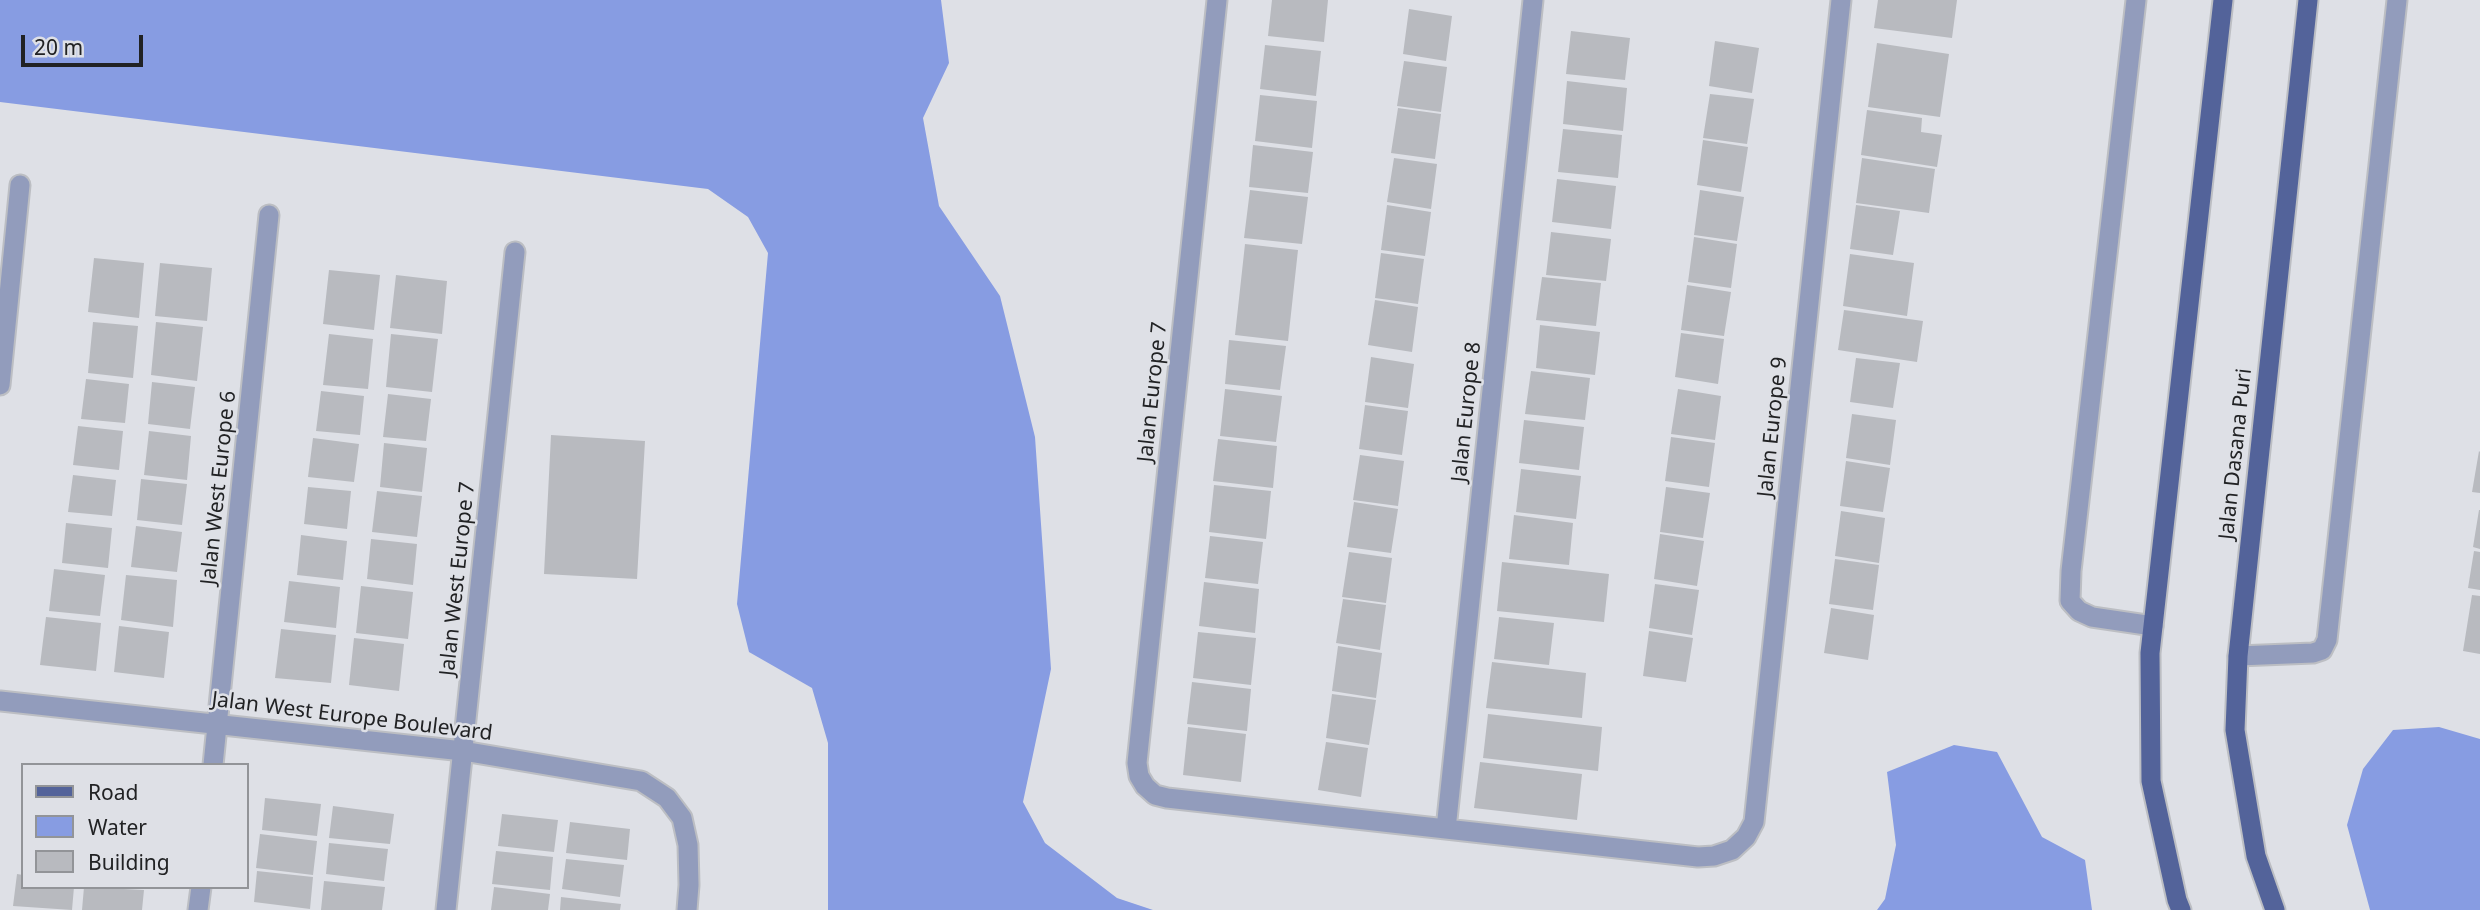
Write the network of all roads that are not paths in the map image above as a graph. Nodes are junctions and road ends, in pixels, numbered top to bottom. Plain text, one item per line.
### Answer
1 (1217, 0) edge
2 (1533, 0) edge
3 (1841, 0) edge
4 (2136, 0) edge
5 (2223, 0) edge
6 (2308, 0) edge
7 (2398, 0) edge
8 (20, 185) dead end
9 (269, 215) dead end
10 (514, 252) dead end
11 (0, 385) edge
12 (2154, 626) junction
13 (2238, 656) junction
14 (0, 701) edge
15 (217, 724) junction
16 (463, 751) junction
17 (213, 763) edge
18 (1446, 829) junction
19 (201, 889) edge
20 (198, 910) edge
21 (446, 910) edge
22 (687, 910) edge
23 (2181, 910) edge
24 (2275, 910) edge

1 - 18 street, Jalan Europe 7
2 - 18 street, Jalan Europe 8
3 - 18 street, Jalan Europe 9
4 - 12 street
5 - 12 main road
6 - 13 main road, Jalan Dasana Puri
7 - 13 street
8 - 11 street
9 - 15 street, Jalan West Europe 6
10 - 16 street, Jalan West Europe 7
12 - 23 main road
13 - 24 main road, Jalan Dasana Puri
14 - 15 street, Jalan West Europe Boulevard
15 - 16 street, Jalan West Europe Boulevard
15 - 17 street, Jalan West Europe 6
16 - 21 street, Jalan West Europe 7
16 - 22 street, Jalan West Europe Boulevard
19 - 20 street

